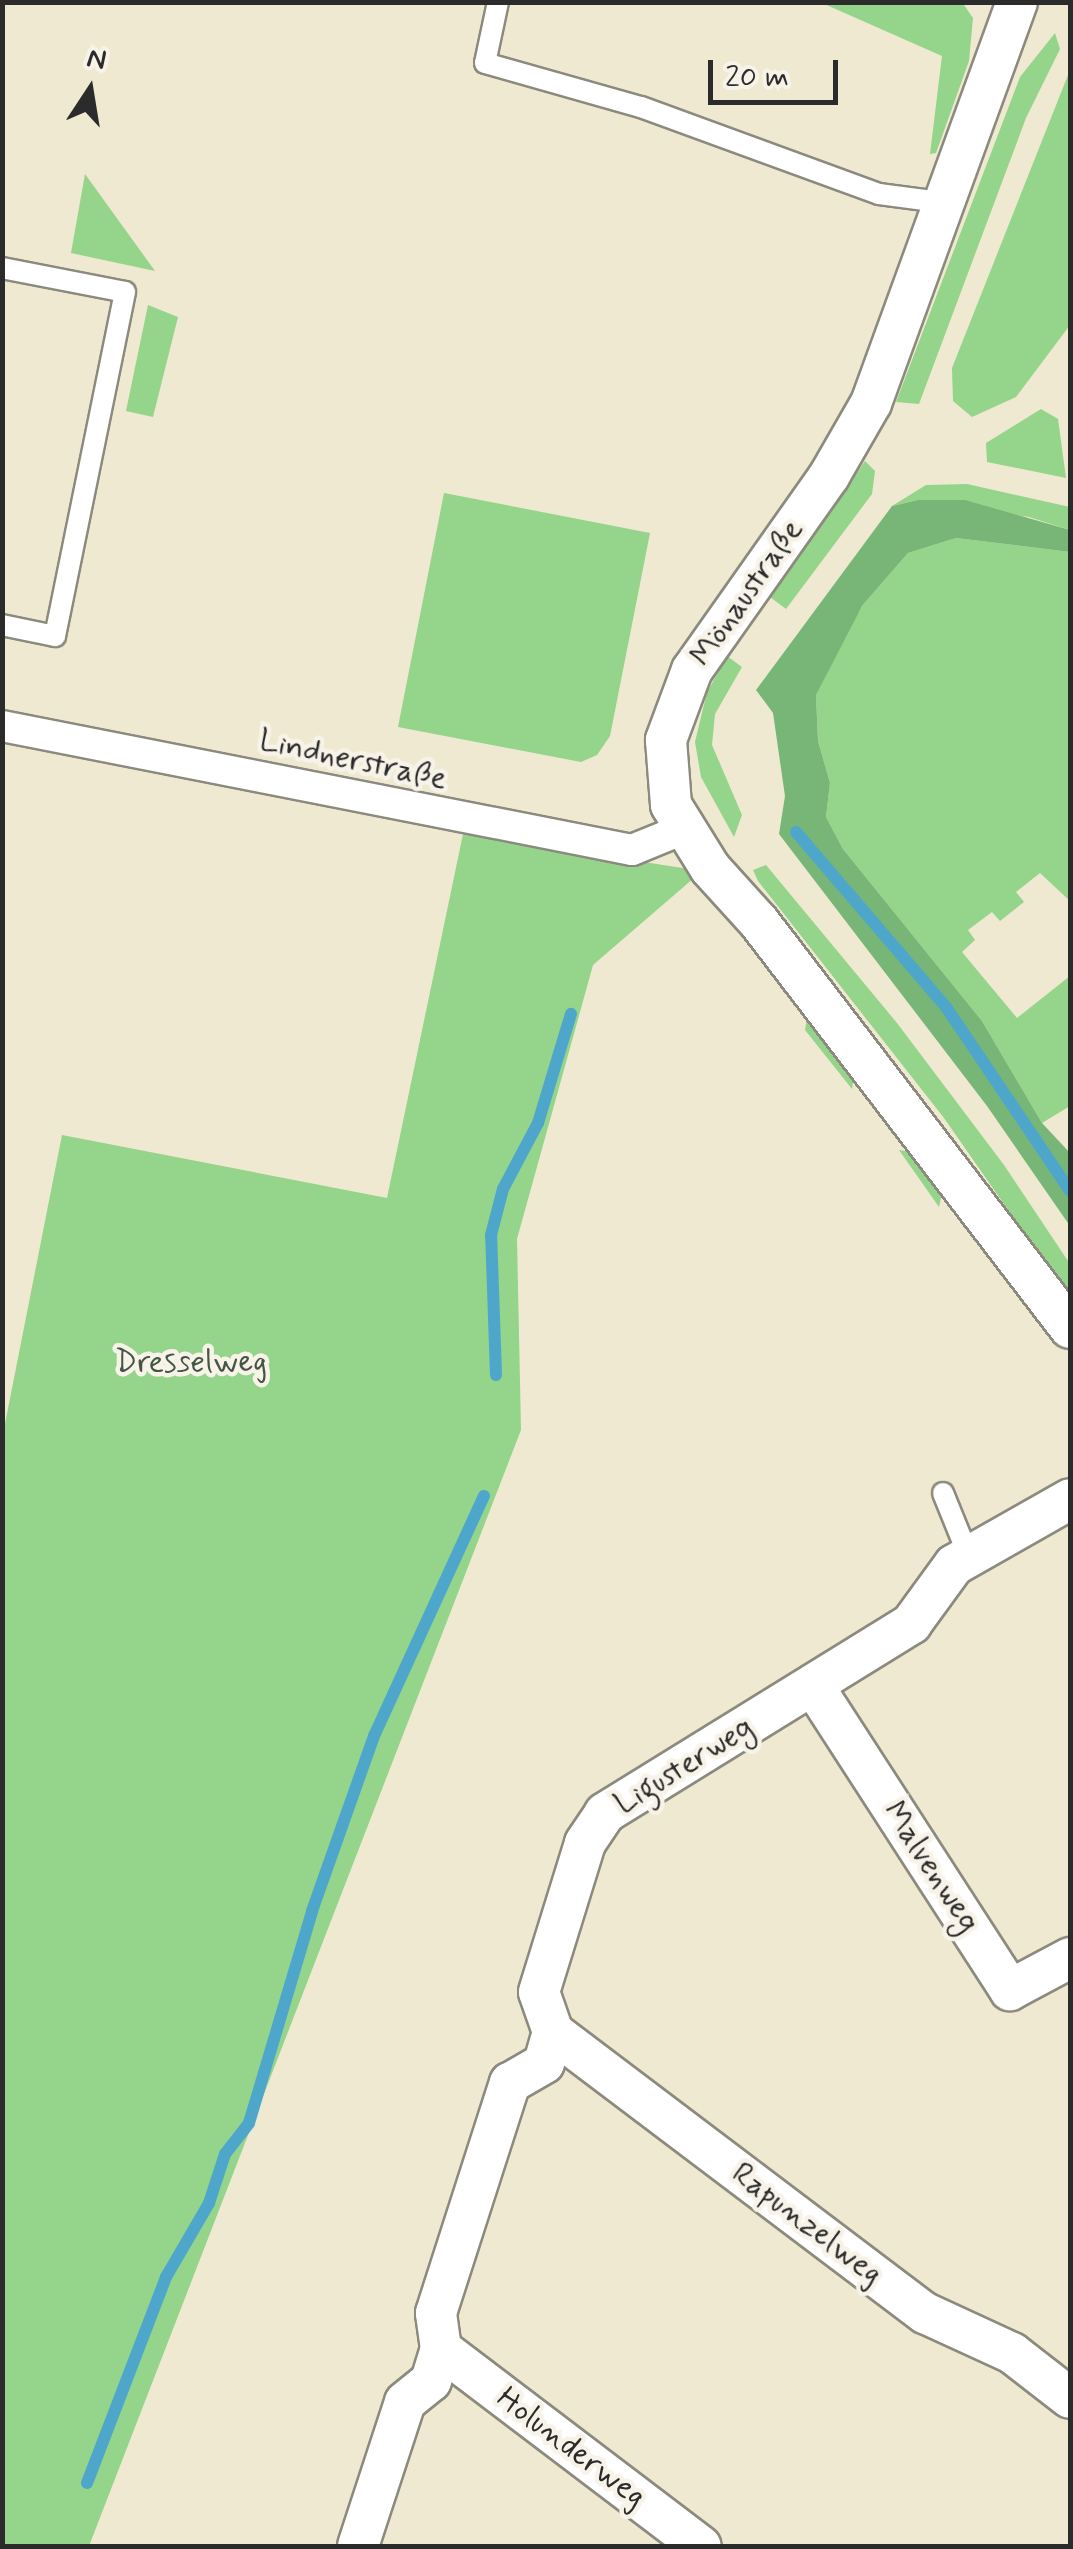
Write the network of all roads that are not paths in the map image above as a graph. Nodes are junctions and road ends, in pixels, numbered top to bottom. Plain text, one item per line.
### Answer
1 (498, 2) edge
2 (1018, 2) edge
3 (947, 203) junction
4 (2, 268) edge
5 (2, 625) edge
6 (2, 726) edge
7 (686, 828) junction
8 (1070, 1328) edge
9 (943, 1493) dead end
10 (1070, 1499) edge
11 (969, 1556) junction
12 (814, 1687) junction
13 (1070, 1958) edge
14 (553, 2032) junction
15 (441, 2349) junction
16 (1070, 2398) edge
17 (358, 2546) edge
18 (701, 2546) edge

1 - 3 lane
2 - 3 street, Mönaustraße
3 - 7 street, Mönaustraße
4 - 5 lane
6 - 7 street, Lindnerstraße
7 - 8 street, Mönaustraße
9 - 11 lane
10 - 11 street, Ligusterweg
11 - 12 street, Ligusterweg
12 - 13 street, Malvenweg
12 - 14 street, Ligusterweg
14 - 15 street
14 - 16 street, Rapunzelweg
15 - 17 street
15 - 18 street, Holunderweg

